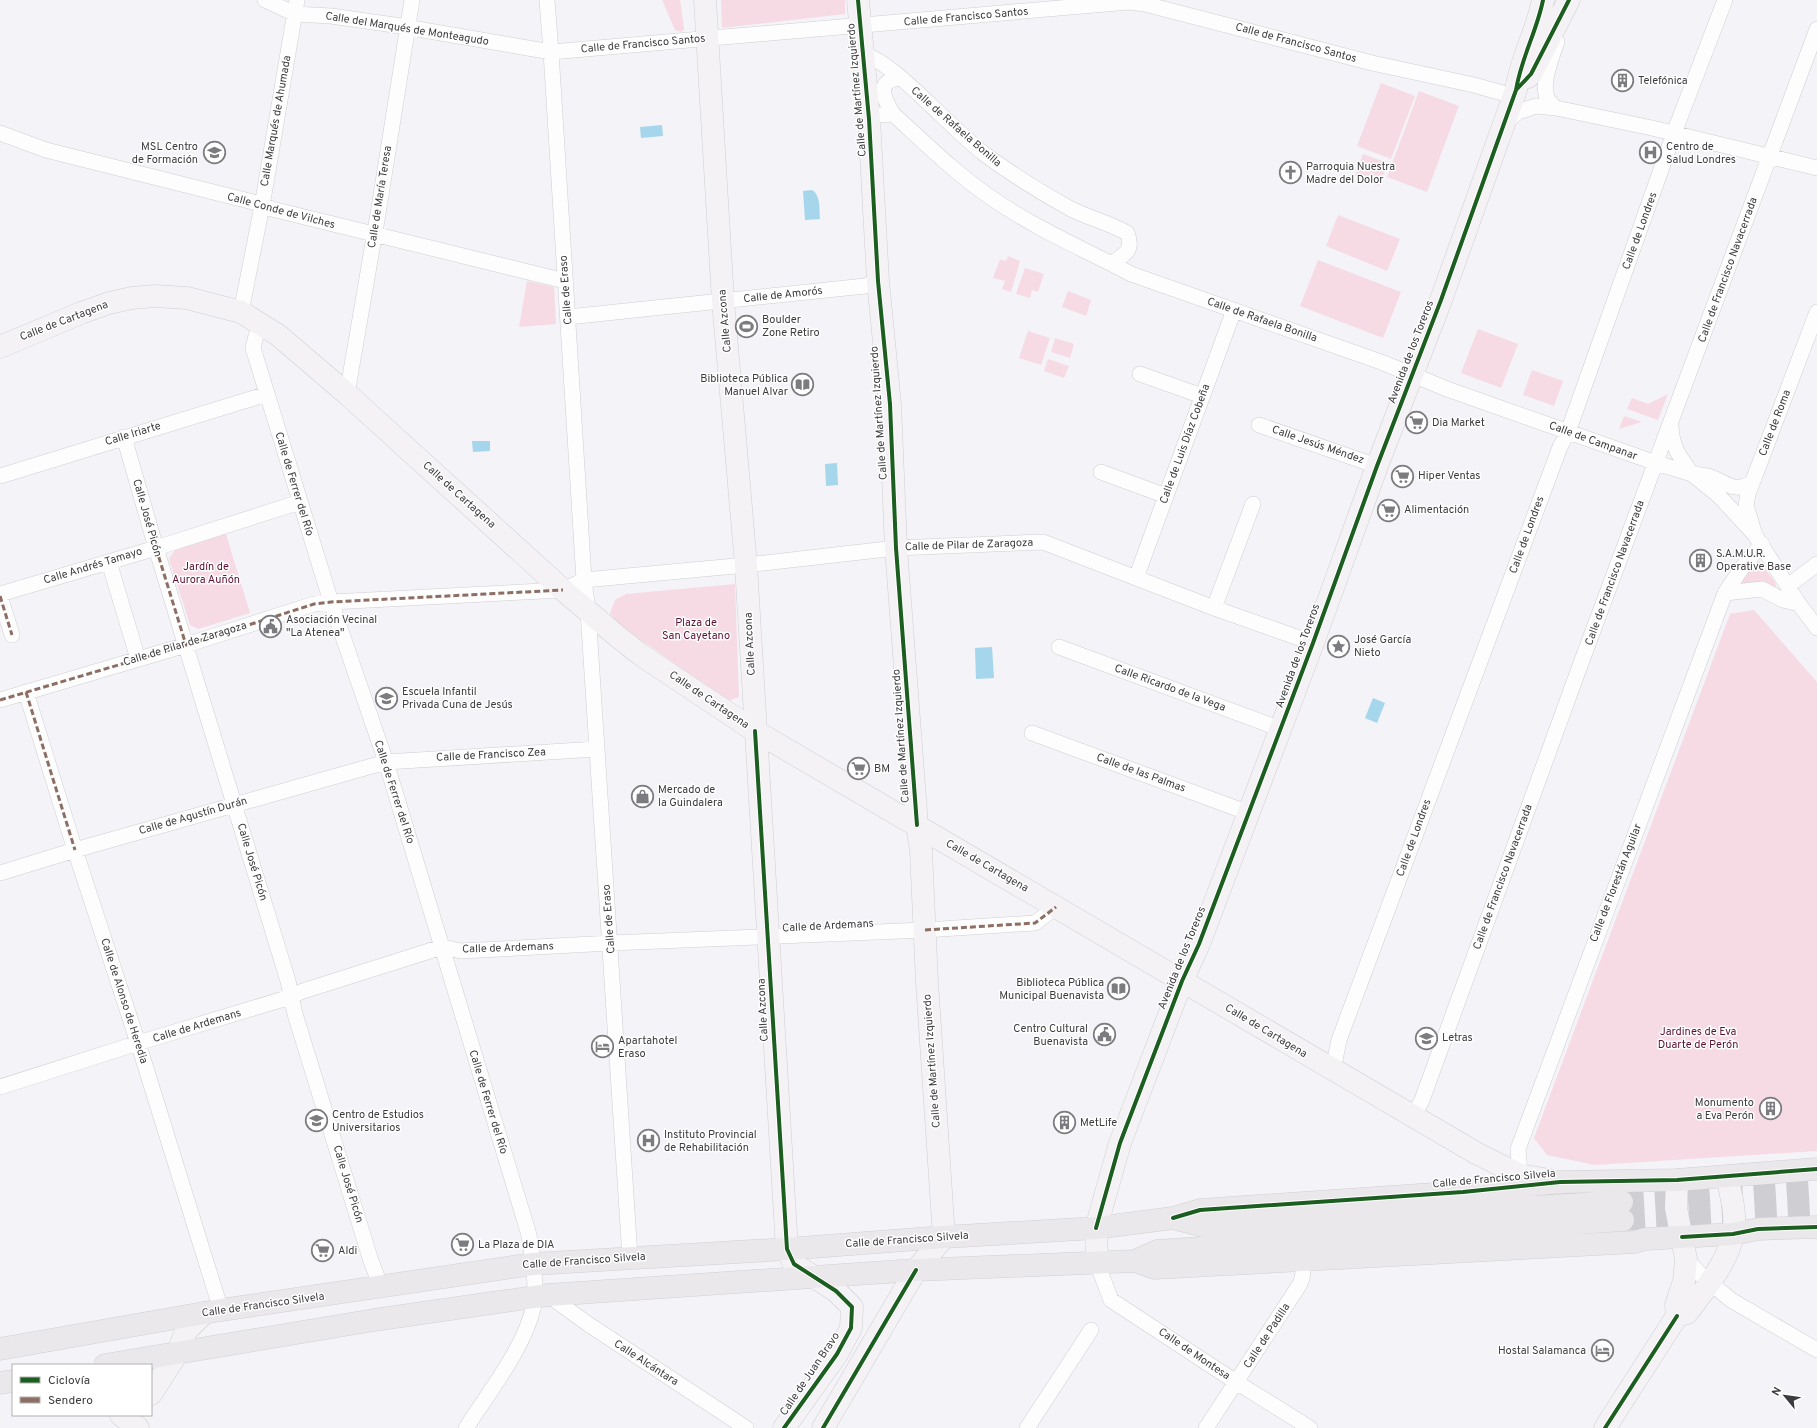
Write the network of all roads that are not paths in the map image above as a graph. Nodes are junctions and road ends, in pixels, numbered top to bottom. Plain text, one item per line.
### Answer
1 (265, 0) edge
2 (412, 0) edge
3 (547, 0) edge
4 (705, 0) edge
5 (858, 0) edge
6 (1543, 0) edge
7 (1725, 0) edge
8 (1095, 3) edge
9 (1568, 4) edge
10 (296, 7) edge
11 (861, 26) junction
12 (407, 27) junction
13 (1817, 29) edge
14 (708, 38) junction
15 (551, 52) junction
16 (864, 55) junction
17 (901, 78) junction
18 (1514, 93) junction
19 (1556, 108) junction
20 (893, 114) junction
21 (869, 119) junction
22 (1503, 125) junction
23 (0, 133) edge
24 (1674, 133) junction
25 (1770, 156) junction
26 (1817, 168) edge
27 (262, 206) junction
28 (375, 235) junction
29 (1112, 263) junction
30 (565, 281) junction
31 (878, 281) junction
32 (724, 301) junction
33 (1234, 310) junction
34 (241, 312) junction
35 (1817, 312) edge
36 (568, 317) junction
37 (263, 325) junction
38 (0, 347) edge
39 (1140, 374) dead end
40 (1412, 375) junction
41 (266, 394) junction
42 (347, 394) junction
43 (1202, 396) junction
44 (1259, 425) dead end
45 (1671, 425) junction
46 (1568, 432) junction
47 (124, 437) junction
48 (1656, 463) junction
49 (1377, 466) junction
50 (1101, 472) dead end
51 (1692, 474) junction
52 (0, 476) edge
53 (1752, 483) junction
54 (1166, 496) junction
55 (300, 502) junction
56 (1253, 504) dead end
57 (1759, 539) junction
58 (156, 548) junction
59 (896, 548) junction
60 (109, 562) junction
61 (1817, 564) edge
62 (746, 565) junction
63 (1136, 578) junction
64 (584, 580) junction
65 (1788, 586) junction
66 (563, 590) junction
67 (1725, 593) junction
68 (0, 595) edge
69 (331, 602) junction
70 (1799, 604) junction
71 (1214, 608) junction
72 (588, 611) junction
73 (1817, 628) edge
74 (12, 635) dead end
75 (1313, 643) junction
76 (186, 645) junction
77 (1059, 647) dead end
78 (138, 659) junction
79 (26, 692) junction
80 (0, 700) edge
81 (1281, 729) junction
82 (755, 730) junction
83 (1032, 733) dead end
84 (597, 749) junction
85 (386, 762) junction
86 (235, 804) junction
87 (1249, 813) junction
88 (917, 825) junction
89 (75, 850) junction
90 (0, 873) edge
91 (1056, 907) junction
92 (925, 930) junction
93 (767, 937) junction
94 (611, 943) junction
95 (442, 947) junction
96 (1182, 981) junction
97 (292, 996) junction
98 (138, 1043) junction
99 (1333, 1070) junction
100 (0, 1087) edge
101 (1412, 1117) junction
102 (1817, 1169) edge
103 (1520, 1175) junction
104 (1727, 1177) junction
105 (1677, 1180) junction
106 (1560, 1182) junction
107 (1173, 1218) junction
108 (1817, 1227) edge
109 (1096, 1228) junction
110 (1733, 1234) junction
111 (944, 1237) junction
112 (1682, 1237) junction
113 (787, 1249) junction
114 (630, 1257) junction
115 (1686, 1259) junction
116 (1299, 1260) junction
117 (1135, 1261) junction
118 (1097, 1263) junction
119 (533, 1264) junction
120 (916, 1270) junction
121 (813, 1277) junction
122 (1709, 1282) junction
123 (381, 1287) junction
124 (541, 1296) junction
125 (213, 1312) junction
126 (1677, 1316) junction
127 (1091, 1330) dead end
128 (0, 1349) edge
129 (1817, 1350) edge
130 (178, 1352) junction
131 (837, 1354) junction
132 (111, 1364) edge
133 (12, 1381) edge
134 (1236, 1382) junction
135 (0, 1383) edge
136 (152, 1392) edge
137 (466, 1428) edge
138 (746, 1428) edge
139 (784, 1428) edge
140 (798, 1428) edge
141 (823, 1428) edge
142 (1027, 1428) edge
143 (1206, 1428) edge
144 (1310, 1428) edge
145 (1605, 1428) edge

1 - 10 street, Calle del Marqués de Monteagudo
2 - 12 street, Calle de María Teresa
3 - 15 street, Calle de Eraso
4 - 14 street, Calle Azcona
5 - 11 street, Calle de Martínez Izquierdo
6 - 18 street, Avenida de los Toreros
7 - 24 street, Calle de Londres
8 - 11 street, Calle de Francisco Santos
8 - 18 street, Calle de Francisco Santos
9 - 18 street, Avenida de los Toreros
9 - 19 street
10 - 12 street, Calle del Marqués de Monteagudo
10 - 27 street, Calle Marqués de Ahumada
11 - 14 street, Calle de Francisco Santos
11 - 16 street, Calle de Martínez Izquierdo
12 - 15 street, Calle del Marqués de Monteagudo
12 - 28 street, Calle de María Teresa
13 - 25 street, Calle de Francisco Navacerrada
14 - 15 street, Calle de Francisco Santos
14 - 32 street, Calle Azcona
15 - 30 street, Calle de Eraso
16 - 17 street, Calle de Rafaela Bonilla
16 - 21 street, Calle de Martínez Izquierdo
17 - 20 street, Calle de Rafaela Bonilla
17 - 29 street, Calle de Rafaela Bonilla
18 - 22 street, Avenida de los Toreros
19 - 22 street
19 - 24 street
20 - 21 street
20 - 29 street, Calle de Rafaela Bonilla
21 - 31 street, Calle de Martínez Izquierdo
22 - 40 street, Avenida de los Toreros
23 - 27 street, Calle Conde de Vilches
24 - 25 street
24 - 46 street, Calle de Londres
25 - 26 street
25 - 45 street, Calle de Francisco Navacerrada
27 - 28 street, Calle Conde de Vilches
27 - 34 street, Calle Marqués de Ahumada
28 - 30 street, Calle Conde de Vilches
28 - 42 street, Calle de María Teresa
29 - 33 street, Calle de Rafaela Bonilla
30 - 36 street, Calle de Eraso
31 - 32 street, Calle de Amorós
31 - 59 street, Calle de Martínez Izquierdo
32 - 36 street, Calle de Amorós
32 - 62 street, Calle Azcona
33 - 40 street, Calle de Rafaela Bonilla
33 - 43 street, Calle de Luis Díaz Cobeña
34 - 37 street, Calle de Cartagena
34 - 38 street, Calle de Cartagena
35 - 53 street, Calle de Roma
36 - 64 street, Calle de Eraso
37 - 41 street, Calle de Ferrer del Río
37 - 42 street, Calle de Cartagena
39 - 43 street
40 - 46 street, Calle de Campanar
40 - 49 street, Avenida de los Toreros
41 - 47 street, Calle Iriarte
41 - 55 street, Calle de Ferrer del Río
42 - 66 street, Calle de Cartagena
43 - 54 street, Calle de Luis Díaz Cobeña
44 - 49 street, Calle Jesús Méndez
45 - 48 street, Calle de Francisco Navacerrada
45 - 51 street
46 - 48 street, Calle de Campanar
46 - 99 street, Calle de Londres
47 - 52 street, Calle Iriarte
47 - 58 street, Calle José Picón
48 - 51 street, Calle de Campanar
48 - 101 street, Calle de Francisco Navacerrada
49 - 75 street, Avenida de los Toreros
50 - 54 street
51 - 53 street
51 - 57 street, Calle de Campanar
53 - 57 street, Calle de Roma
54 - 63 street, Calle de Luis Díaz Cobeña
55 - 58 street, Calle Andrés Tamayo
55 - 69 street, Calle de Ferrer del Río
56 - 71 street
57 - 65 street
57 - 67 street, Calle de Florestán Aguilar
58 - 60 street, Calle Andrés Tamayo
58 - 76 street, Calle José Picón
59 - 62 street, Calle de Pilar de Zaragoza
59 - 63 street, Calle de Pilar de Zaragoza
59 - 88 street, Calle de Martínez Izquierdo
60 - 68 street, Calle Andrés Tamayo
60 - 78 street
61 - 65 street
62 - 64 street, Calle de Pilar de Zaragoza
62 - 82 street, Calle Azcona
63 - 71 street, Calle de Pilar de Zaragoza
64 - 66 street
64 - 72 street, Calle de Eraso
65 - 70 street
66 - 69 street, Calle de Pilar de Zaragoza
66 - 72 street, Calle de Cartagena
67 - 70 street
67 - 103 street, Calle de Florestán Aguilar
68 - 74 street
69 - 76 street, Calle de Pilar de Zaragoza
69 - 85 street, Calle de Ferrer del Río
70 - 73 street
71 - 75 street, Calle de Pilar de Zaragoza
72 - 82 street, Calle de Cartagena
72 - 84 street, Calle de Eraso
75 - 81 street, Avenida de los Toreros
76 - 78 street, Calle de Pilar de Zaragoza
76 - 86 street, Calle José Picón
77 - 81 street, Calle Ricardo de la Vega
78 - 79 street, Calle de Pilar de Zaragoza
79 - 80 street, Calle de Pilar de Zaragoza
79 - 89 street, Calle de Alonso de Heredia
81 - 87 street, Avenida de los Toreros
82 - 88 street, Calle de Cartagena
82 - 93 street, Calle Azcona
83 - 87 street, Calle de las Palmas
84 - 85 street, Calle de Francisco Zea
84 - 94 street, Calle de Eraso
85 - 86 street, Calle de Agustín Durán
85 - 95 street, Calle de Ferrer del Río
86 - 89 street, Calle de Agustín Durán
86 - 97 street, Calle José Picón
87 - 96 street, Avenida de los Toreros
88 - 91 street, Calle de Cartagena
88 - 92 street, Calle de Martínez Izquierdo
89 - 90 street, Calle de Agustín Durán
89 - 98 street, Calle de Alonso de Heredia
91 - 92 street, Calle de Ardemans
91 - 96 street, Calle de Cartagena
92 - 93 street, Calle de Ardemans
92 - 111 street, Calle de Martínez Izquierdo
93 - 94 street, Calle de Ardemans
93 - 113 street, Calle Azcona
94 - 95 street, Calle de Ardemans
94 - 114 street, Calle de Eraso
95 - 97 street, Calle de Ardemans
95 - 119 street, Calle de Ferrer del Río
96 - 99 street, Calle de Cartagena
96 - 109 street, Avenida de los Toreros
97 - 98 street, Calle de Ardemans
97 - 123 street, Calle José Picón
98 - 100 street, Calle de Ardemans
98 - 125 street, Calle de Alonso de Heredia
99 - 101 street, Calle de Cartagena
101 - 103 street, Calle de Cartagena
102 - 104 main road, Calle de Francisco Silvela
103 - 106 street, Calle de Cartagena
104 - 105 main road, Calle de Francisco Silvela
104 - 110 street
105 - 106 main road, Calle de Francisco Silvela
105 - 112 street
106 - 107 main road, Calle de Francisco Silvela
107 - 109 main road, Calle de Francisco Silvela
107 - 117 main road, Calle de Francisco Silvela
108 - 110 main road, Calle de Francisco Silvela
109 - 111 main road, Calle de Francisco Silvela
109 - 118 street, Avenida de los Toreros
110 - 112 main road, Calle de Francisco Silvela
110 - 122 street
111 - 113 main road, Calle de Francisco Silvela
111 - 120 street
112 - 115 street
112 - 116 main road, Calle de Francisco Silvela
113 - 114 main road, Calle de Francisco Silvela
113 - 121 street, Calle Azcona
114 - 119 main road, Calle de Francisco Silvela
115 - 122 street
115 - 126 street
116 - 117 main road, Calle de Francisco Silvela
116 - 134 street, Calle de Padilla
117 - 118 main road, Calle de Francisco Silvela
118 - 120 main road, Calle de Francisco Silvela
118 - 134 street, Calle de Montesa
119 - 123 main road, Calle de Francisco Silvela
119 - 124 street, Calle de Ferrer del Río
120 - 121 main road, Calle de Francisco Silvela
120 - 141 street
121 - 124 main road, Calle de Francisco Silvela
121 - 131 street, Calle de Juan Bravo
122 - 126 street
122 - 129 street
123 - 125 main road, Calle de Francisco Silvela
124 - 130 main road, Calle de Francisco Silvela
124 - 137 street, Calle de Ferrer del Río
124 - 138 street, Calle Alcántara
125 - 128 main road, Calle de Francisco Silvela
125 - 130 street
126 - 145 street
127 - 142 street
130 - 132 main road, Calle de Francisco Silvela
130 - 136 street
131 - 139 street, Calle de Juan Bravo
131 - 140 street
133 - 135 main road
134 - 143 street, Calle de Padilla
134 - 144 street, Calle de Montesa

